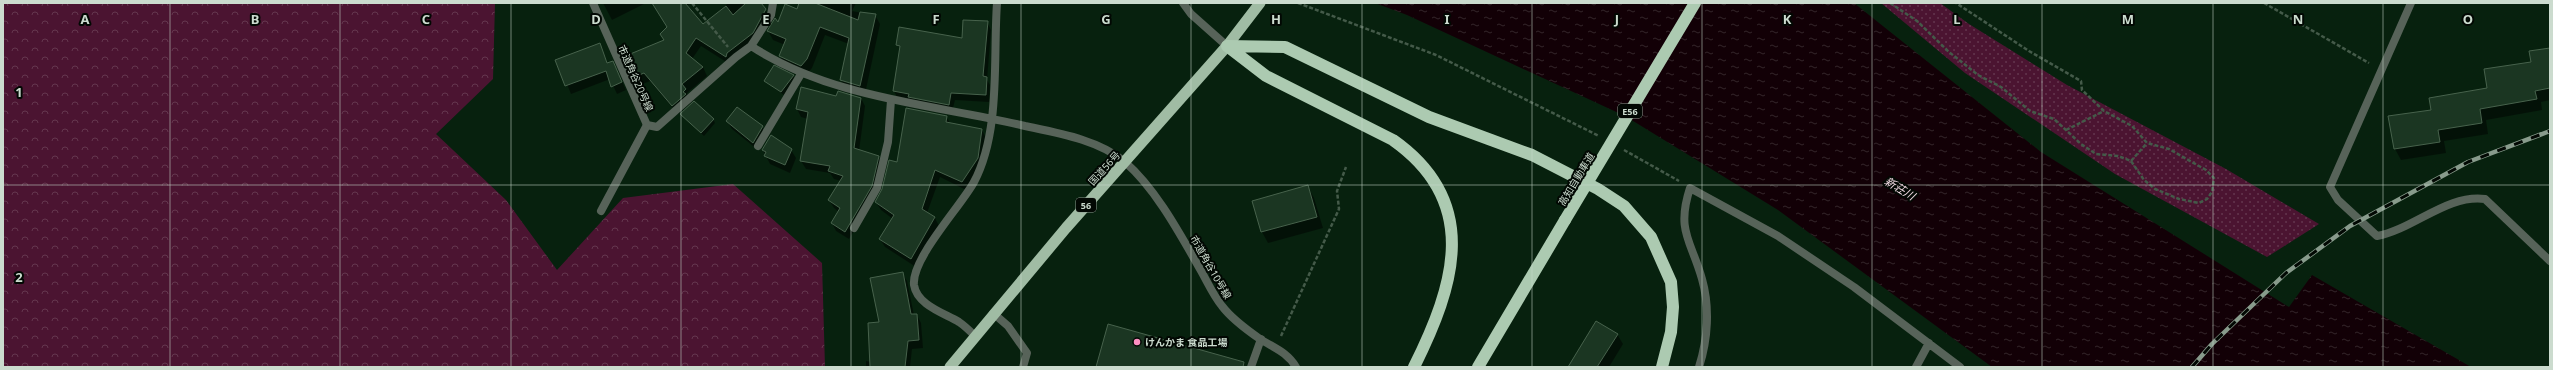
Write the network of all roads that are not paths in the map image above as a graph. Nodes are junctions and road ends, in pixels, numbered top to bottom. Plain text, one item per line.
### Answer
1 (592, 3) edge
2 (773, 3) edge
3 (997, 3) edge
4 (1183, 3) edge
5 (1260, 3) edge
6 (1695, 3) edge
7 (2411, 3) edge
8 (752, 46) junction
9 (1227, 46) junction
10 (801, 74) junction
11 (891, 100) junction
12 (992, 118) junction
13 (647, 125) junction
14 (758, 146) dead end
15 (1125, 162) junction
16 (601, 211) dead end
17 (854, 228) dead end
18 (2550, 261) edge
19 (993, 313) junction
20 (975, 336) junction
21 (1261, 339) junction
22 (1929, 343) junction
23 (950, 367) edge
24 (1023, 367) edge
25 (1251, 367) edge
26 (1296, 367) edge
27 (1414, 367) edge
28 (1478, 367) edge
29 (1662, 367) edge
30 (1699, 367) edge
31 (1916, 367) edge
32 (1960, 367) edge

1 - 13 street, 市道角谷20号線
2 - 8 street
3 - 12 street
4 - 9 street
5 - 9 highway, 国道56号 / 56
6 - 28 highway, 高知自動車道 / E56, bridge
7 - 18 street
8 - 10 street, 市道角谷10号線
8 - 13 street, 市道角谷20号線
9 - 15 highway, 国道56号 / 56
9 - 27 highway
9 - 29 highway
10 - 11 street, 市道角谷10号線
10 - 14 street
11 - 12 street, 市道角谷10号線
11 - 17 street
12 - 15 street, 市道角谷10号線
12 - 20 street
13 - 16 street
15 - 19 highway, 国道56号 / 56
15 - 21 street, 市道角谷10号線
19 - 20 highway, 国道56号 / 56
19 - 24 street
20 - 23 highway, 国道56号 / 56
21 - 25 street
21 - 26 street, 市道角谷10号線
22 - 30 street
22 - 31 street
22 - 32 street

